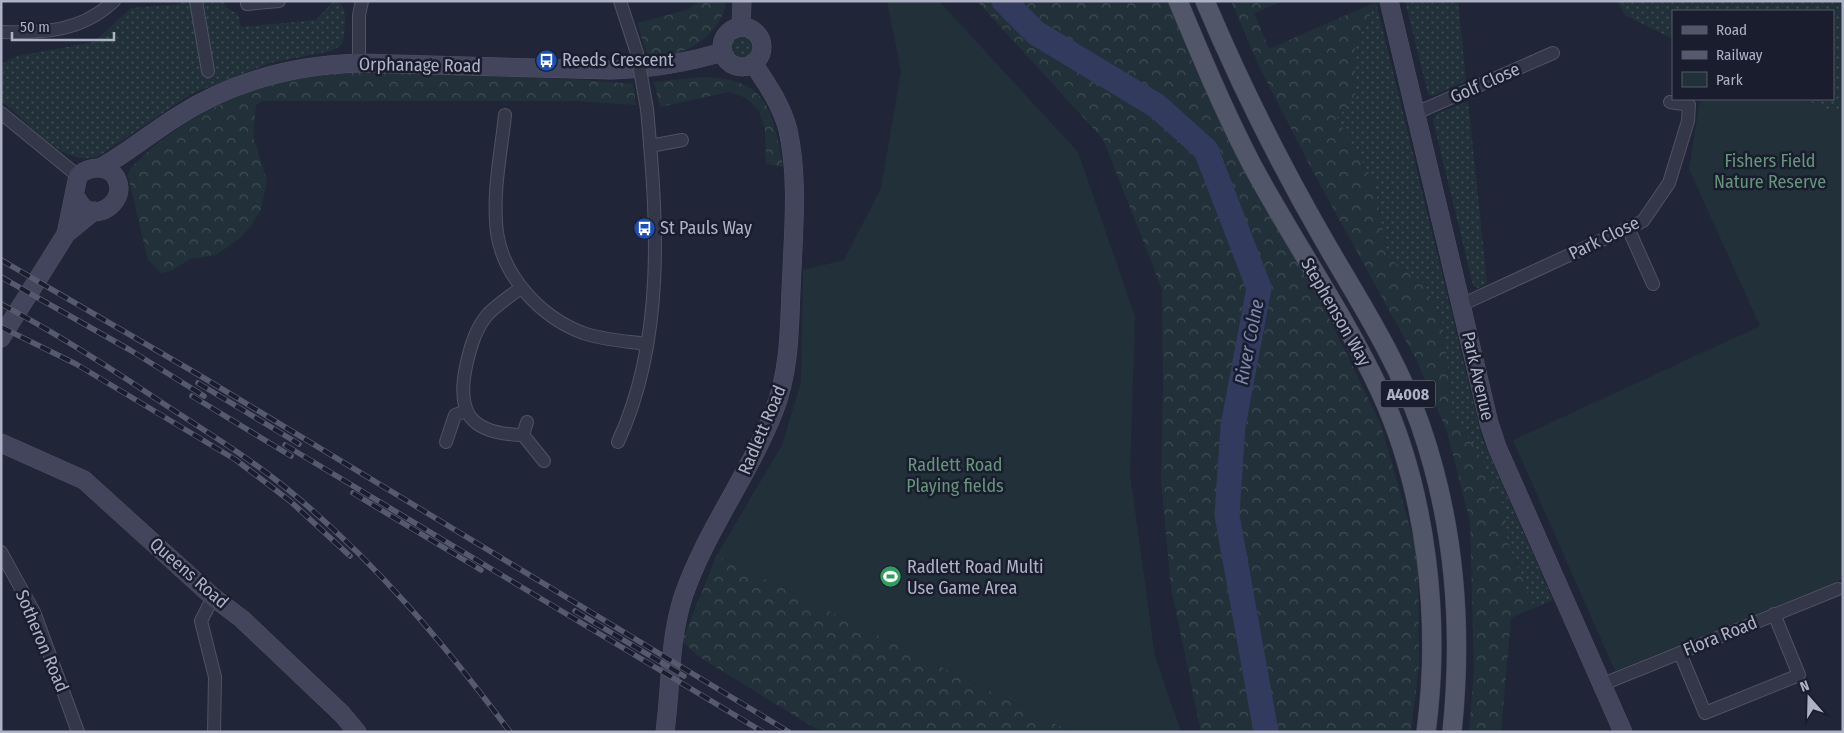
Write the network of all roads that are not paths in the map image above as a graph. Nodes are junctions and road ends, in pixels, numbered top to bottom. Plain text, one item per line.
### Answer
1 (114, 1) edge
2 (196, 1) edge
3 (279, 1) edge
4 (362, 1) edge
5 (620, 1) edge
6 (742, 1) edge
7 (1178, 1) edge
8 (1206, 1) edge
9 (1390, 1) edge
10 (247, 4) dead end
11 (741, 27) junction
12 (1, 32) edge
13 (723, 52) junction
14 (1553, 53) dead end
15 (359, 62) junction
16 (753, 63) junction
17 (208, 71) dead end
18 (1670, 102) dead end
19 (1416, 113) junction
20 (1, 114) edge
21 (505, 115) dead end
22 (682, 140) dead end
23 (650, 146) junction
24 (136, 148) junction
25 (102, 168) junction
26 (78, 176) junction
27 (116, 179) junction
28 (75, 197) junction
29 (94, 212) junction
30 (1628, 228) junction
31 (66, 234) junction
32 (1653, 284) dead end
33 (521, 288) junction
34 (1462, 305) junction
35 (1, 338) edge
36 (647, 344) junction
37 (466, 411) junction
38 (527, 422) dead end
39 (523, 435) junction
40 (446, 442) dead end
41 (618, 442) dead end
42 (1, 443) edge
43 (544, 461) dead end
44 (1, 552) edge
45 (1838, 589) dead end
46 (213, 597) junction
47 (1774, 614) junction
48 (1680, 653) junction
49 (1603, 684) junction
50 (78, 732) edge
51 (214, 732) edge
52 (357, 732) edge
53 (665, 732) edge
54 (1426, 732) edge
55 (1452, 732) edge
56 (1624, 732) edge

1 - 12 street
2 - 17 street
3 - 10 street
4 - 15 street
5 - 23 street, bridge
6 - 11 street
7 - 54 main road, Stephenson Way / A4008
8 - 55 main road, Stephenson Way / A4008
9 - 19 street, Park Avenue
11 - 13 street
11 - 16 street
13 - 15 street, Orphanage Road
13 - 16 street
14 - 19 street, Golf Close
15 - 24 street, Orphanage Road
16 - 53 street, Radlett Road
18 - 30 street, Park Close
19 - 34 street, Park Avenue
20 - 26 street
21 - 33 street
22 - 23 street
23 - 36 street
24 - 25 street, Orphanage Road
24 - 27 street, Orphanage Road
25 - 26 street, Orphanage Road
25 - 27 street
26 - 28 street, Orphanage Road
27 - 29 street, Orphanage Road
28 - 29 street
28 - 31 street, Orphanage Road
29 - 31 street, Orphanage Road
30 - 32 street
30 - 34 street, Park Close
31 - 35 street, Orphanage Road
33 - 36 street
33 - 37 street
34 - 49 street, Park Avenue
36 - 41 street
37 - 39 street
37 - 40 street
38 - 39 street
39 - 43 street
42 - 46 street, Queens Road
44 - 50 street, Sotheron Road
45 - 47 street, Flora Road
46 - 51 street
46 - 52 street, Queens Road
47 - 48 street, Flora Road
47 - 48 street
48 - 49 street, Flora Road
49 - 56 street, Park Avenue

